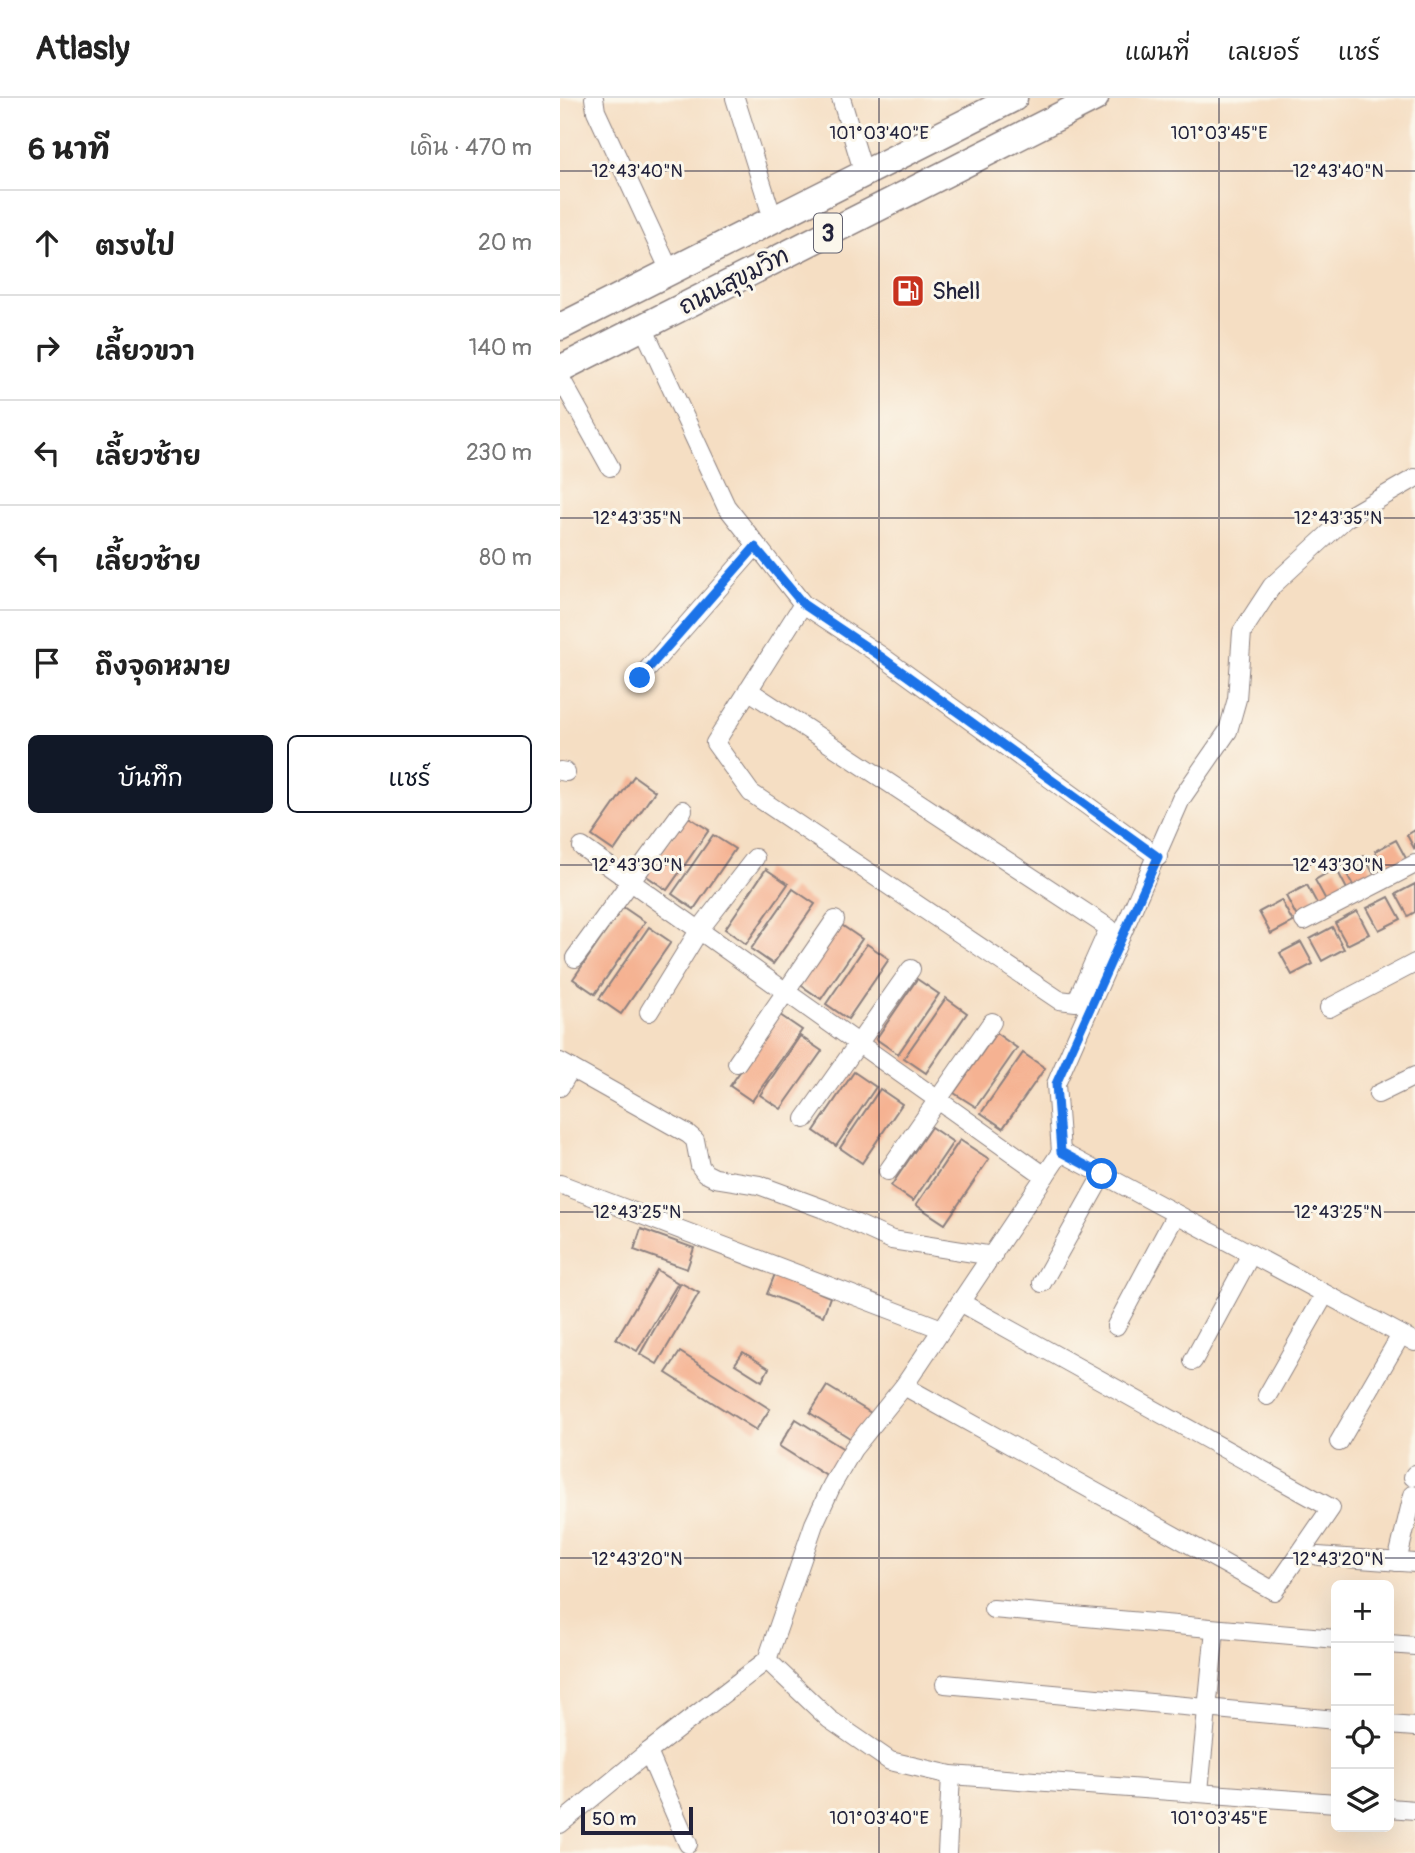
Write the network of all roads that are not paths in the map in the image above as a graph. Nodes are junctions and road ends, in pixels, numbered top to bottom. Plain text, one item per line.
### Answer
1 (594, 98) edge
2 (735, 98) edge
3 (841, 98) edge
4 (1095, 98) edge
5 (999, 101) edge
6 (864, 174) junction
7 (773, 219) junction
8 (670, 271) junction
9 (560, 327) edge
10 (643, 327) junction
11 (560, 369) edge
12 (560, 377) edge
13 (610, 467) dead end
14 (1415, 478) edge
15 (755, 547) junction
16 (803, 604) junction
17 (640, 678) dead end
18 (748, 690) junction
19 (683, 810) dead end
20 (582, 847) dead end
21 (1158, 857) junction
22 (755, 858) dead end
23 (1415, 864) edge
24 (631, 880) junction
25 (835, 920) dead end
26 (1304, 921) dead end
27 (700, 929) junction
28 (575, 958) dead end
29 (1415, 963) edge
30 (911, 969) dead end
31 (786, 991) junction
32 (1329, 1008) dead end
33 (649, 1012) dead end
34 (992, 1022) dead end
35 (858, 1042) junction
36 (737, 1063) dead end
37 (565, 1065) edge
38 (1415, 1076) edge
39 (560, 1087) edge
40 (1378, 1094) dead end
41 (940, 1100) junction
42 (805, 1119) dead end
43 (1061, 1152) junction
44 (888, 1171) dead end
45 (1102, 1174) junction
46 (1045, 1176) junction
47 (560, 1184) edge
48 (1176, 1214) junction
49 (1251, 1254) junction
50 (993, 1256) junction
51 (1042, 1283) dead end
52 (1325, 1294) junction
53 (960, 1302) junction
54 (1116, 1326) dead end
55 (942, 1329) junction
56 (1408, 1338) edge
57 (1194, 1361) dead end
58 (904, 1386) junction
59 (1267, 1396) dead end
60 (1339, 1442) dead end
61 (1414, 1482) edge
62 (1318, 1556) dead end
63 (1406, 1563) edge
64 (993, 1609) dead end
65 (1215, 1629) junction
66 (1331, 1639) edge
67 (1394, 1644) edge
68 (1415, 1646) edge
69 (767, 1660) junction
70 (945, 1684) dead end
71 (1208, 1708) junction
72 (1331, 1720) edge
73 (1394, 1725) edge
74 (1415, 1727) edge
75 (648, 1752) junction
76 (951, 1775) junction
77 (1199, 1791) junction
78 (1331, 1803) edge
79 (1394, 1808) edge
80 (1415, 1810) edge
81 (560, 1824) edge
82 (688, 1844) dead end
83 (947, 1853) edge

1 - 8 street
2 - 7 street
3 - 6 street
4 - 10 highway, ถนนสุขุมวิท / 3
5 - 6 highway, ถนนสุขุมวิท / 3
6 - 7 highway, ถนนสุขุมวิท / 3
7 - 8 highway, ถนนสุขุมวิท / 3
8 - 9 highway, ถนนสุขุมวิท / 3
10 - 11 highway, ถนนสุขุมวิท / 3
10 - 15 street
12 - 13 street
14 - 21 street
15 - 16 street
15 - 17 street
16 - 18 street
16 - 21 street
18 - 18 street
19 - 24 street
20 - 24 street
21 - 43 street
22 - 27 street
23 - 26 street
24 - 27 street
24 - 28 street
25 - 31 street
27 - 31 street
27 - 33 street
29 - 32 street
30 - 35 street
31 - 35 street
31 - 36 street
34 - 41 street
35 - 41 street
35 - 42 street
37 - 39 street
37 - 50 street
38 - 40 street
41 - 44 street
41 - 46 street
43 - 45 street
43 - 46 street
45 - 48 street
45 - 51 street
46 - 50 street
47 - 55 street
48 - 49 street
48 - 54 street
49 - 52 street
49 - 57 street
50 - 53 street
52 - 56 street
52 - 59 street
53 - 55 street
53 - 58 street
55 - 58 street
56 - 60 street
58 - 69 street
61 - 63 street
62 - 63 street
64 - 65 street
65 - 66 street
65 - 71 street
67 - 68 street
69 - 75 street
69 - 76 street
70 - 71 street
71 - 72 street
71 - 77 street
73 - 74 street
75 - 81 street
75 - 82 street
76 - 77 street
76 - 83 street
77 - 78 street
79 - 80 street

